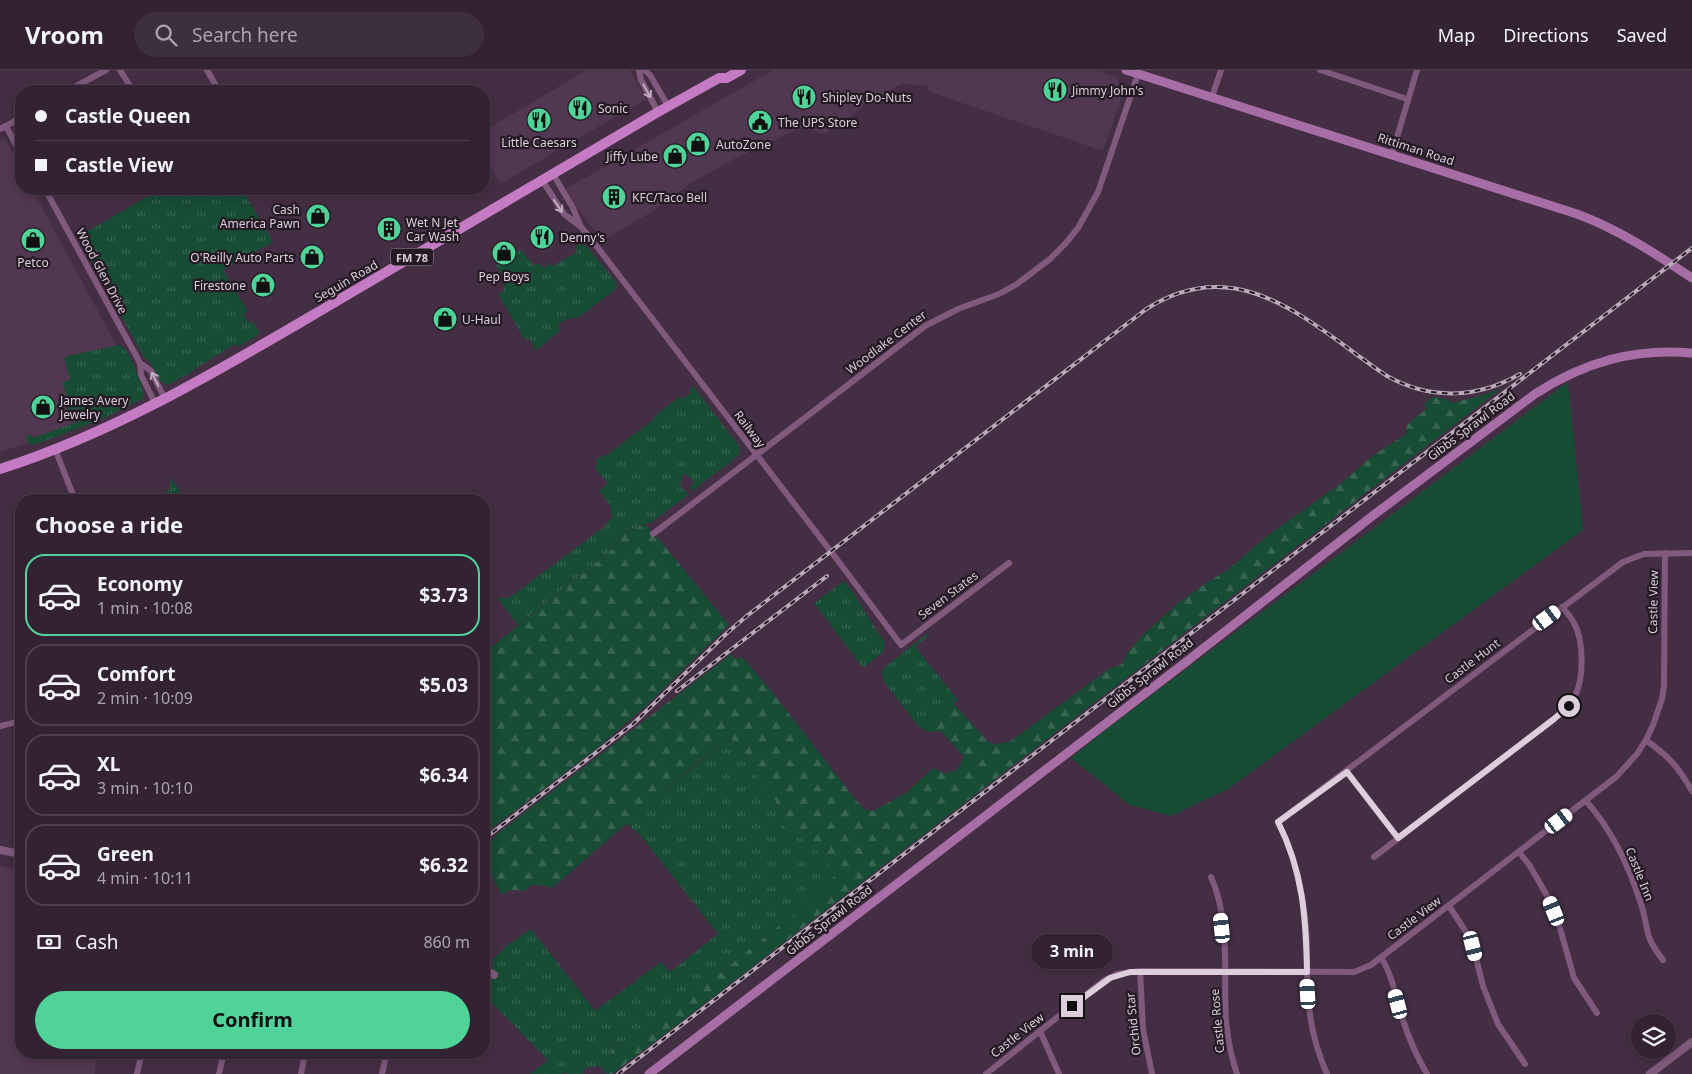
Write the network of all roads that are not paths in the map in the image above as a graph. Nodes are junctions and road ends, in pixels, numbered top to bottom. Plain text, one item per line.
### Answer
1 (106, 70) edge
2 (120, 70) edge
3 (207, 70) edge
4 (639, 70) edge
5 (644, 70) edge
6 (741, 70) edge
7 (1126, 70) edge
8 (1221, 70) edge
9 (1320, 70) edge
10 (1417, 70) edge
11 (720, 74) edge
12 (1138, 74) junction
13 (78, 85) edge
14 (129, 85) edge
15 (216, 85) edge
16 (1212, 97) junction
17 (1407, 99) junction
18 (668, 106) junction
19 (658, 112) junction
20 (15, 121) edge
21 (3, 127) edge
22 (15, 145) edge
23 (1392, 154) junction
24 (552, 174) junction
25 (542, 180) junction
26 (48, 195) edge
27 (580, 226) junction
28 (1691, 277) edge
29 (1692, 353) edge
30 (140, 363) junction
31 (160, 401) junction
32 (55, 449) junction
33 (756, 455) junction
34 (0, 469) edge
35 (73, 494) edge
36 (653, 534) dead end
37 (1665, 553) junction
38 (1692, 553) edge
39 (1009, 563) dead end
40 (1562, 607) junction
41 (901, 645) joint
42 (15, 722) edge
43 (0, 726) edge
44 (1646, 740) junction
45 (1347, 772) junction
46 (1692, 791) edge
47 (1586, 801) junction
48 (1398, 838) junction
49 (0, 850) edge
50 (1519, 852) junction
51 (15, 853) edge
52 (1374, 857) dead end
53 (1211, 877) dead end
54 (1449, 906) junction
55 (1381, 957) junction
56 (1663, 960) dead end
57 (1140, 971) junction
58 (1225, 971) junction
59 (1307, 972) junction
60 (490, 973) edge
61 (494, 975) dead end
62 (1597, 1013) dead end
63 (1040, 1031) junction
64 (1692, 1042) edge
65 (140, 1059) edge
66 (222, 1059) edge
67 (302, 1059) edge
68 (385, 1059) edge
69 (1525, 1064) dead end
70 (137, 1074) edge
71 (219, 1074) edge
72 (301, 1074) edge
73 (382, 1074) edge
74 (649, 1074) edge
75 (986, 1074) edge
76 (1059, 1074) edge
77 (1152, 1074) edge
78 (1237, 1074) edge
79 (1327, 1074) edge
80 (1427, 1074) edge
81 (1650, 1074) edge

1 - 13 street
2 - 14 street
3 - 15 street
4 -> 19 street
5 - 18 street
6 - 11 main road, Seguin Road / FM 78
7 - 12 main road, Rittiman Road
8 - 16 street
9 - 17 street
10 - 17 street
11 - 18 main road, Seguin Road / FM 78
12 - 16 main road, Rittiman Road
12 - 33 street, Woodlake Center
16 - 23 main road, Rittiman Road
17 - 23 street
18 - 19 main road, Seguin Road / FM 78
19 - 24 main road, Seguin Road / FM 78
20 - 21 street
21 - 22 street
23 - 28 main road, Rittiman Road
24 - 25 main road, Seguin Road / FM 78
24 - 27 street, Railway
25 -> 27 street, Railway
25 - 31 main road, Seguin Road / FM 78
26 - 30 street, Wood Glen Drive
27 - 33 street, Railway
29 - 74 main road, Gibbs Sprawl Road
30 - 31 street, Wood Glen Drive
31 -> 30 street, Wood Glen Drive
31 - 32 main road, Seguin Road / FM 78
32 - 34 main road, Seguin Road / FM 78
32 - 35 street
33 - 36 street, Woodlake Center
33 - 41 street, Railway
37 - 38 street, Castle Hunt
37 - 40 street, Castle Hunt
37 - 44 street, Castle View
39 - 41 street, Seven States
40 - 45 street, Castle Hunt
40 - 48 street
42 - 43 street
44 - 46 street
44 - 47 street, Castle View
45 - 48 street
45 - 59 street, Castle Hunt
47 - 50 street, Castle View
47 - 56 street, Castle Inn
48 - 52 street
49 - 51 street
50 - 54 street, Castle View
50 - 62 street
53 - 58 street, Castle Rose
54 - 55 street, Castle View
54 - 69 street
55 - 59 street, Castle View
55 - 80 street
57 - 58 street, Castle View
57 - 63 street, Castle View
57 - 77 street, Orchid Star
58 - 59 street, Castle View
58 - 78 street, Castle Rose
59 - 79 street
60 - 61 street
63 - 75 street, Castle View
63 - 76 street
64 - 81 street
65 - 70 street
66 - 71 street
67 - 72 street
68 - 73 street

